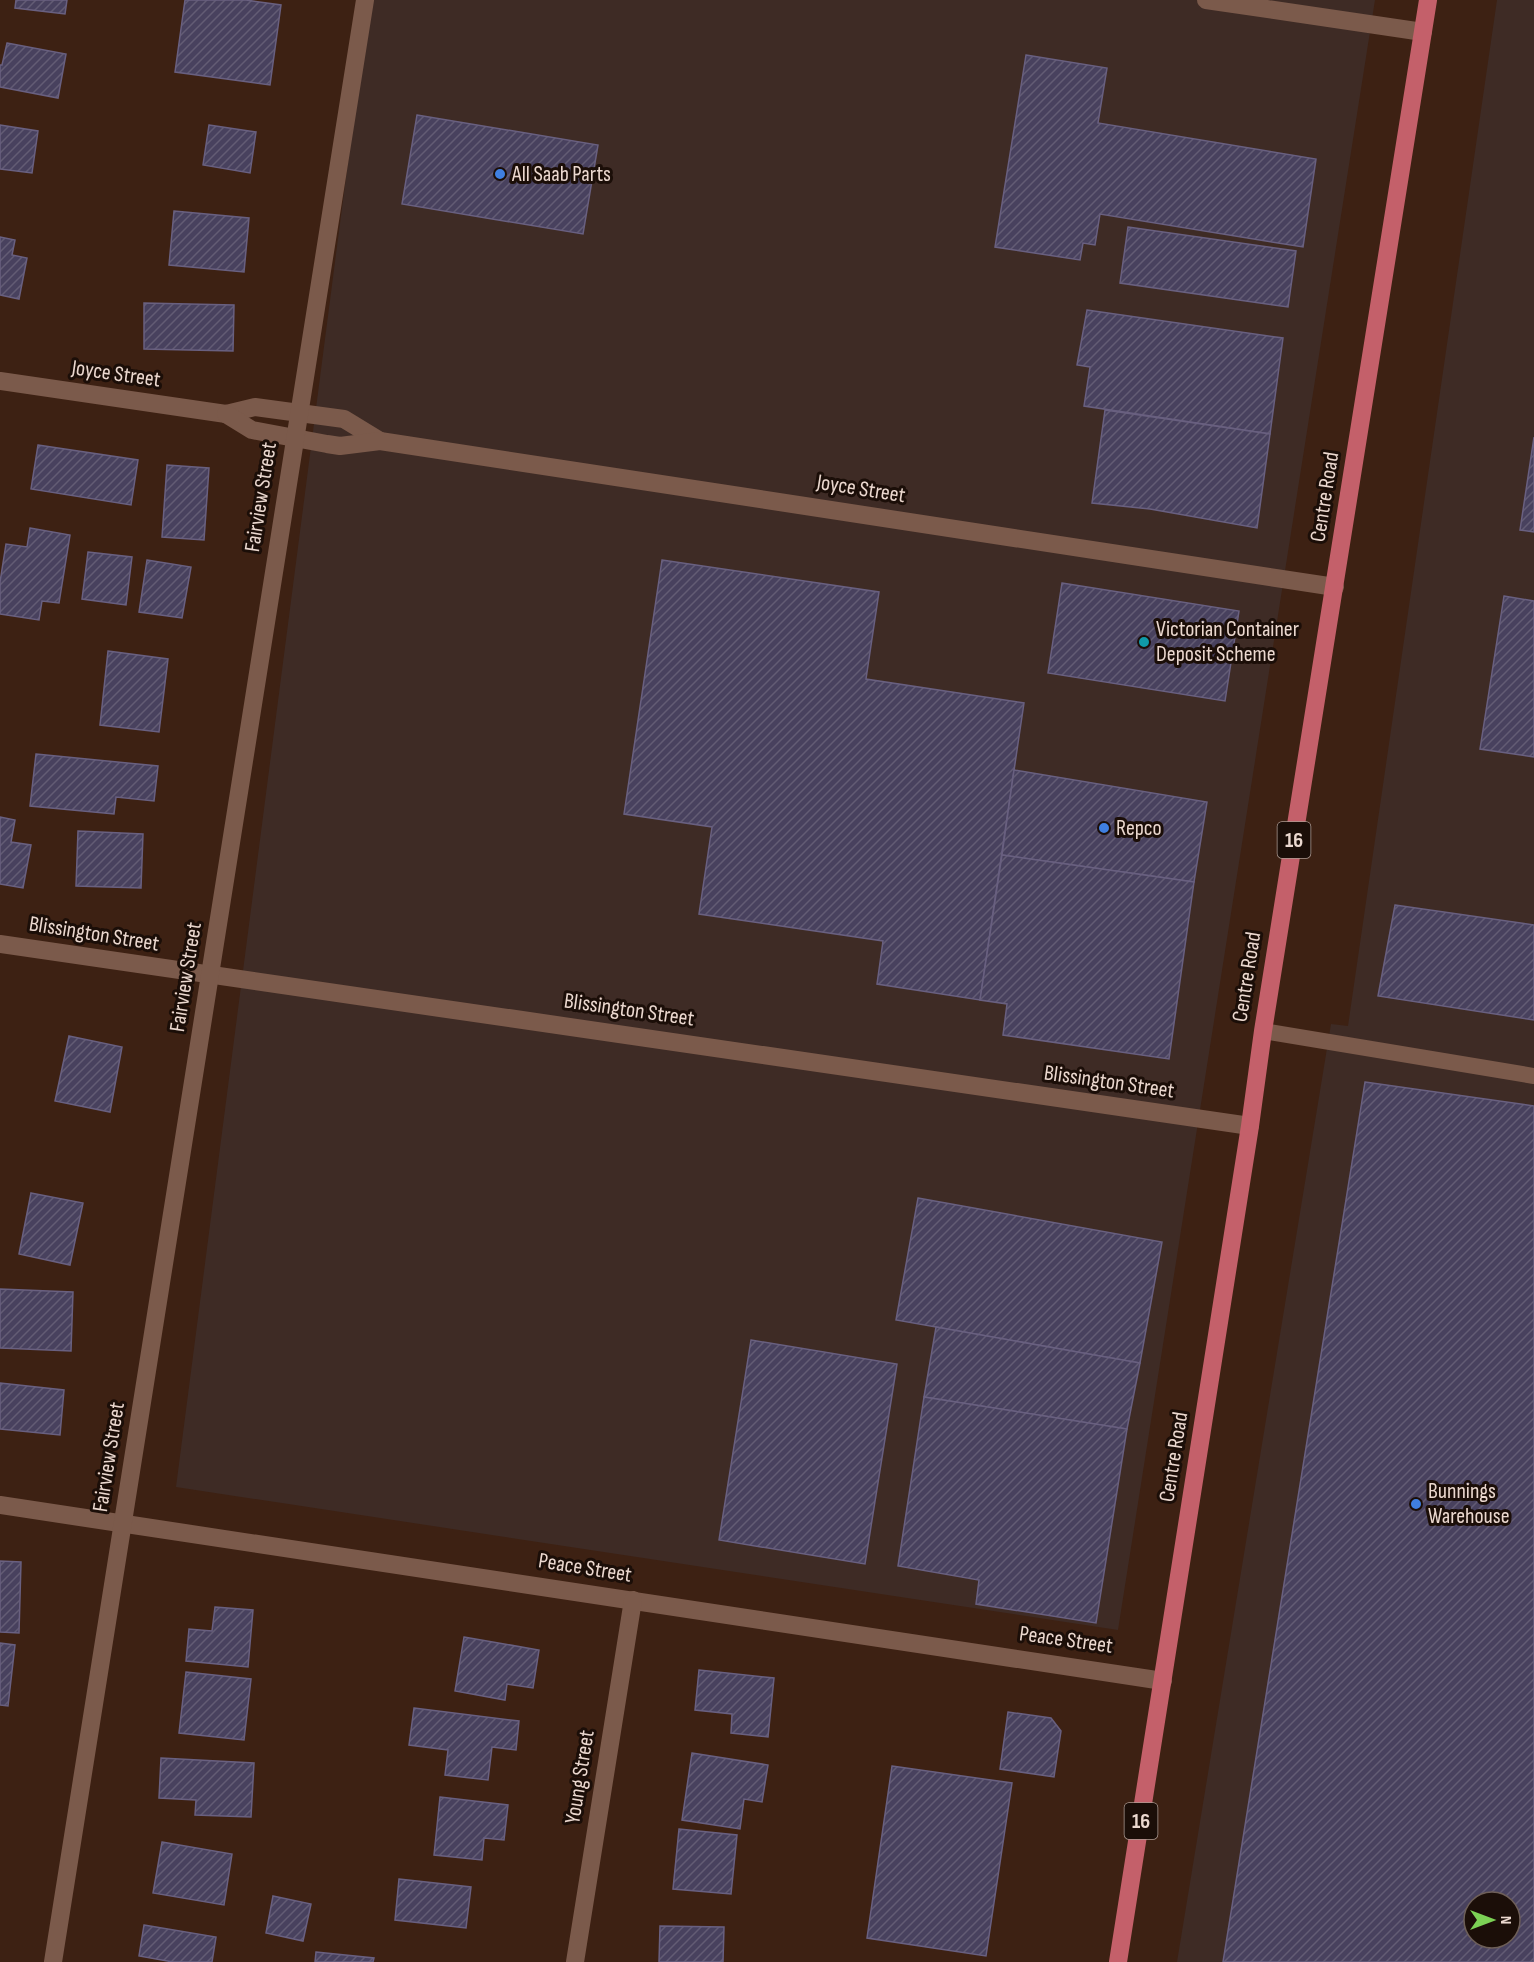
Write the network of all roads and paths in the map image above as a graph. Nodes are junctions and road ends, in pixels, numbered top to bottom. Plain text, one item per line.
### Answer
1 (365, 0) edge
2 (1206, 0) edge
3 (1428, 0) edge
4 (1423, 32) junction
5 (0, 381) edge
6 (298, 412) junction
7 (226, 414) junction
8 (294, 439) junction
9 (380, 441) junction
10 (1335, 587) junction
11 (0, 944) edge
12 (211, 974) junction
13 (1263, 1031) junction
14 (1534, 1076) edge
15 (1250, 1126) junction
16 (0, 1505) edge
17 (123, 1523) junction
18 (633, 1600) junction
19 (1163, 1681) junction
20 (53, 1962) edge
21 (575, 1962) edge
22 (1118, 1962) edge

1 - 6 street, Fairview Street
2 - 4 street
3 - 4 main road, Centre Road / 16
4 - 10 main road, Centre Road / 16
5 - 7 street, Joyce Street
6 - 7 street, Joyce Street
6 - 8 street, Fairview Street
6 - 9 street, Joyce Street
7 - 8 street, Joyce Street
8 - 9 street, Joyce Street
8 - 12 street, Fairview Street
9 - 10 street, Joyce Street
10 - 13 main road, Centre Road / 16
11 - 12 street, Blissington Street
12 - 15 street, Blissington Street
12 - 17 street, Fairview Street
13 - 14 lane
13 - 15 main road, Centre Road / 16
15 - 19 main road, Centre Road / 16
16 - 17 street, Peace Street
17 - 18 street, Peace Street
17 - 20 street, Fairview Street
18 - 19 street, Peace Street
18 - 21 street, Young Street
19 - 22 main road, Centre Road / 16

